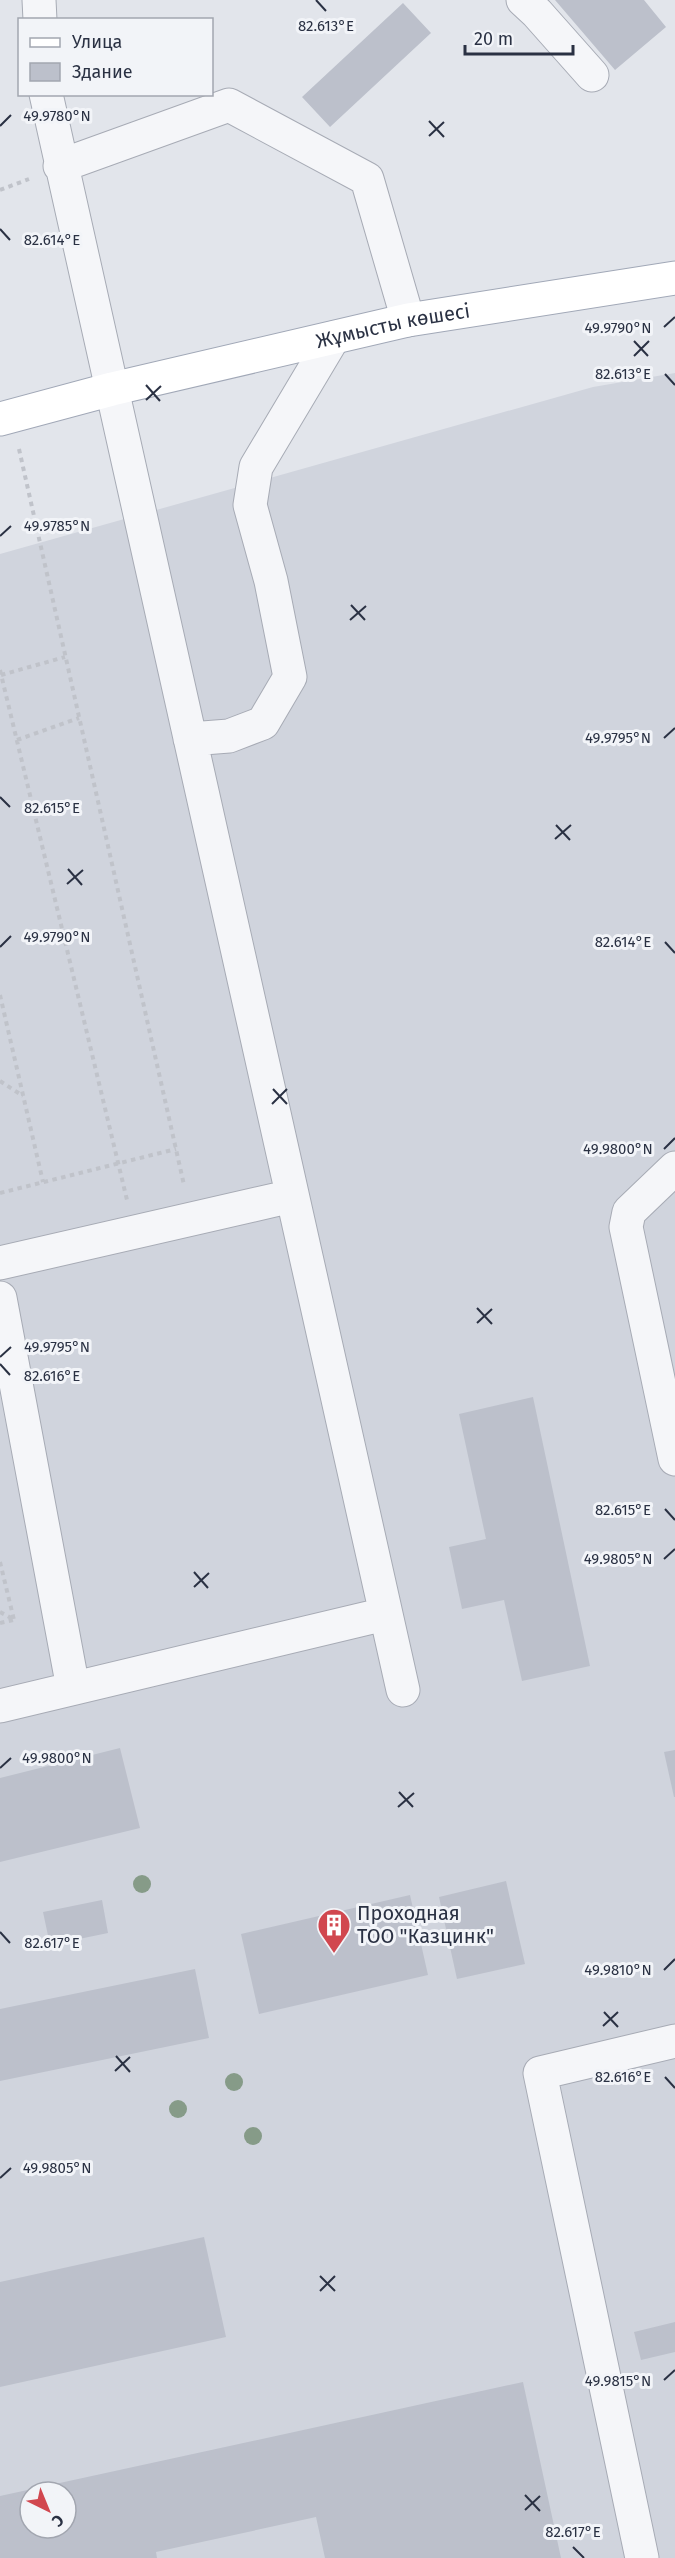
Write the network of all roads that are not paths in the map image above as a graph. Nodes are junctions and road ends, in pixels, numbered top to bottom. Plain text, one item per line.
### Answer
1 (39, 0) edge
2 (522, 0) edge
3 (40, 18) edge
4 (592, 75) dead end
5 (46, 96) edge
6 (60, 166) junction
7 (675, 278) edge
8 (408, 320) junction
9 (333, 338) junction
10 (112, 389) junction
11 (6, 417) edge
12 (190, 739) junction
13 (675, 1168) edge
14 (292, 1196) junction
15 (0, 1263) edge
16 (0, 1298) edge
17 (675, 1459) edge
18 (386, 1614) junction
19 (74, 1688) junction
20 (403, 1690) dead end
21 (0, 1706) edge
22 (675, 2041) edge
23 (642, 2558) edge

1 - 3 street
2 - 4 street
5 - 6 street
6 - 8 street
6 - 10 street
7 - 8 main road, Жұмысты көшесі
8 - 9 main road, Жұмысты көшесі
9 - 10 main road, Жұмысты көшесі
9 - 12 street
10 - 11 main road, Жұмысты көшесі
10 - 12 street
12 - 14 street
13 - 17 street
14 - 15 street
14 - 18 street
16 - 19 street
18 - 19 street
18 - 20 street
19 - 21 street
22 - 23 street

